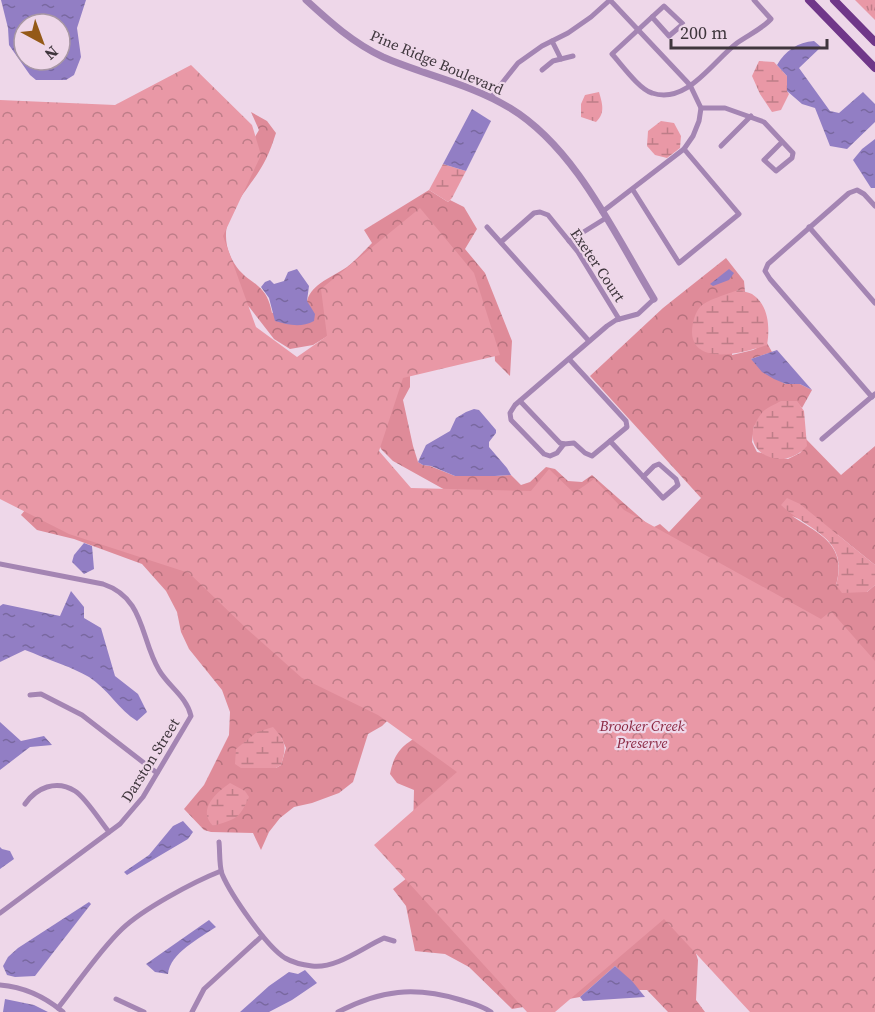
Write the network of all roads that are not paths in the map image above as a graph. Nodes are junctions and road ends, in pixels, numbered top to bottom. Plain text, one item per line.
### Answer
1 (306, 0) edge
2 (610, 0) edge
3 (753, 0) edge
4 (809, 0) edge
5 (834, 0) edge
6 (652, 17) junction
7 (638, 30) junction
8 (552, 41) junction
9 (875, 42) edge
10 (573, 56) dead end
11 (561, 59) junction
12 (875, 68) edge
13 (542, 70) dead end
14 (690, 85) junction
15 (491, 97) junction
16 (700, 108) junction
17 (751, 116) junction
18 (782, 142) junction
19 (721, 146) dead end
20 (684, 149) junction
21 (633, 190) junction
22 (875, 206) edge
23 (604, 215) junction
24 (487, 226) dead end
25 (809, 227) junction
26 (569, 241) junction
27 (501, 242) junction
28 (654, 299) joint
29 (875, 303) edge
30 (619, 319) junction
31 (589, 341) junction
32 (569, 359) junction
33 (874, 395) edge
34 (520, 400) junction
35 (822, 440) dead end
36 (610, 441) junction
37 (564, 444) junction
38 (643, 477) junction
39 (0, 564) edge
40 (30, 695) dead end
41 (158, 773) junction
42 (25, 804) dead end
43 (109, 832) junction
44 (219, 842) dead end
45 (221, 871) junction
46 (0, 913) edge
47 (262, 936) junction
48 (394, 941) dead end
49 (0, 985) edge
50 (116, 999) dead end
51 (61, 1010) edge
52 (489, 1011) edge
53 (144, 1012) edge
54 (192, 1012) edge
55 (338, 1012) edge

1 - 15 street, Pine Ridge Boulevard
2 - 7 street
2 - 8 street
3 - 14 street
4 - 12 main road
5 - 9 main road
6 - 6 street
6 - 7 street
7 - 14 street
7 - 14 street
8 - 11 street
8 - 15 street
10 - 11 street
11 - 13 street
14 - 16 street
15 - 23 street, Pine Ridge Boulevard
16 - 17 street
16 - 20 street
17 - 18 street
17 - 19 street
18 - 18 street
20 - 21 street
20 - 21 street
21 - 23 street
22 - 25 street
23 - 26 street
23 - 28 street, Pine Ridge Boulevard
24 - 27 street
25 - 29 street
25 - 33 street
26 - 27 street, Exeter Court
26 - 30 street, Exeter Court
27 - 31 street
28 - 30 street
30 - 31 street
31 - 32 street
32 - 34 street
32 - 36 street
33 - 35 street
34 - 37 street
34 - 37 street
36 - 37 street
36 - 38 street
38 - 38 street
39 - 41 street, Darston Street
40 - 41 street
41 - 43 street, Darston Street
42 - 43 street
43 - 46 street, Darston Street
44 - 45 street
45 - 47 street
45 - 51 street
47 - 48 street
47 - 54 street
49 - 51 street
50 - 53 street
52 - 55 street

